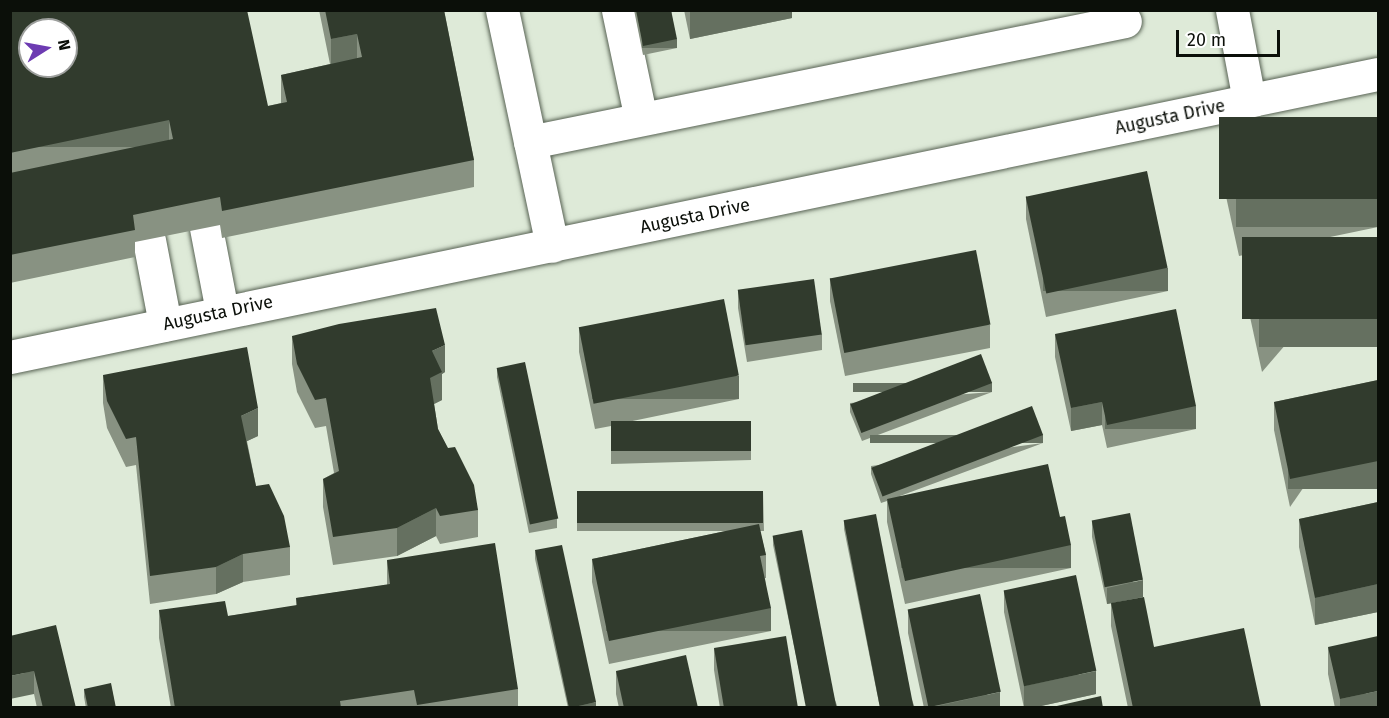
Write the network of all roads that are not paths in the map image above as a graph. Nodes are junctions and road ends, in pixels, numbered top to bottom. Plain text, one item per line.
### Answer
1 (502, 10) edge
2 (618, 10) edge
3 (1232, 10) edge
4 (1125, 21) dead end
5 (1378, 74) edge
6 (1249, 100) junction
7 (641, 119) junction
8 (530, 142) junction
9 (206, 228) edge
10 (148, 240) edge
11 (552, 246) junction
12 (222, 311) junction
13 (165, 324) junction
14 (10, 357) edge

1 - 8 street
2 - 7 street
3 - 6 street
4 - 7 street
5 - 6 street, Augusta Drive
6 - 11 street, Augusta Drive
7 - 8 street
8 - 11 street
9 - 12 street
10 - 13 street
11 - 12 street, Augusta Drive
12 - 13 street, Augusta Drive
13 - 14 street, Augusta Drive

